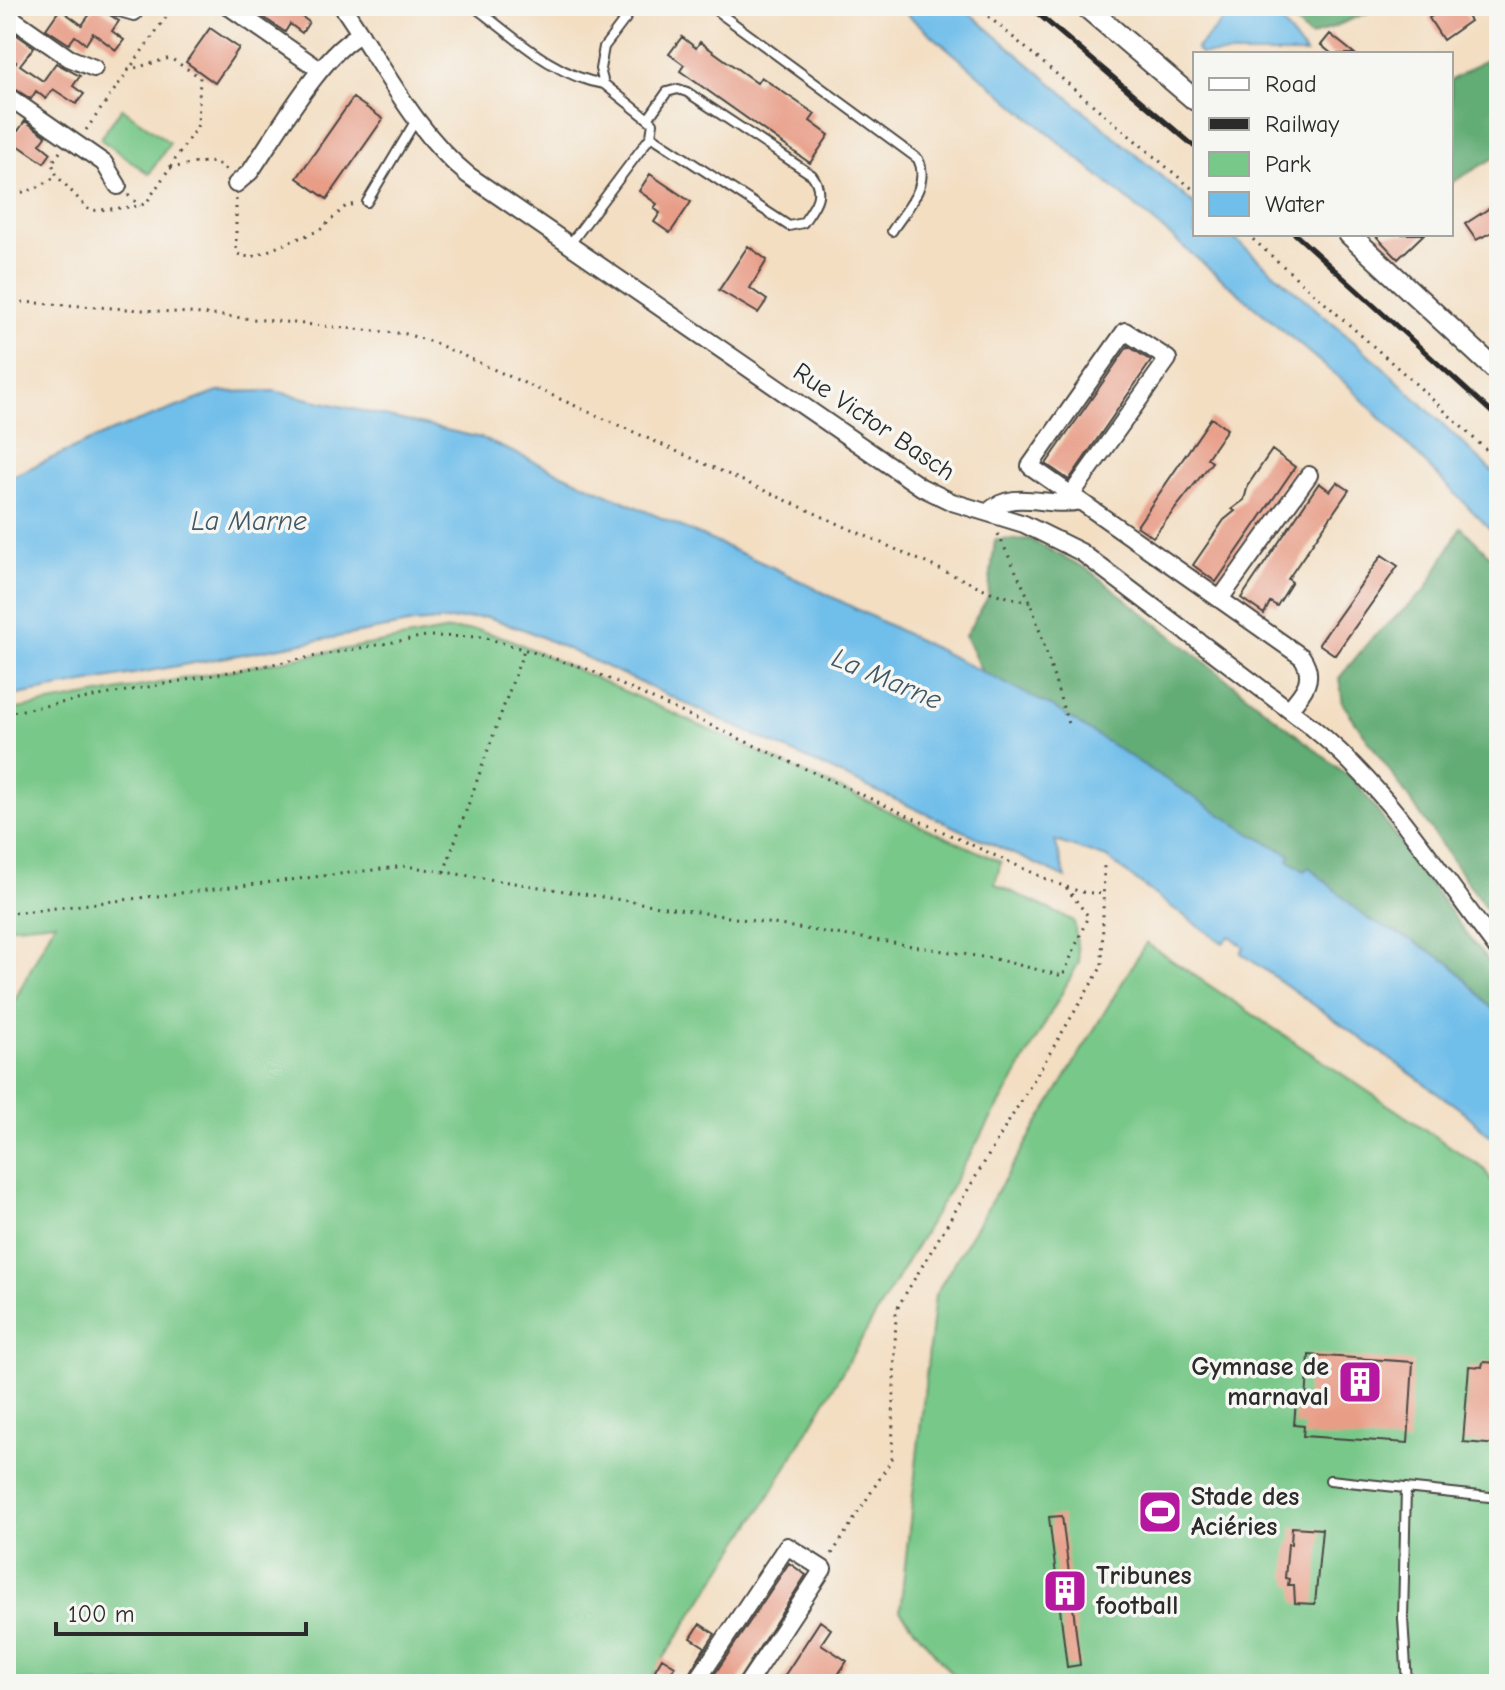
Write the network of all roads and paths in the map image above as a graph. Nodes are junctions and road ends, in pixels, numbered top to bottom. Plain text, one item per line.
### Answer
1 (113, 6) edge
2 (174, 6) edge
3 (228, 6) edge
4 (342, 6) edge
5 (473, 6) edge
6 (604, 6) edge
7 (635, 6) edge
8 (710, 6) edge
9 (976, 6) edge
10 (1085, 6) edge
11 (134, 12) dead end
12 (6, 14) edge
13 (625, 20) junction
14 (361, 34) junction
15 (94, 68) dead end
16 (128, 70) junction
17 (320, 70) junction
18 (604, 84) junction
19 (6, 95) edge
20 (1193, 98) edge
21 (417, 119) junction
22 (648, 119) junction
23 (651, 136) junction
24 (73, 141) junction
25 (170, 168) junction
26 (57, 176) junction
27 (236, 184) junction
28 (118, 186) dead end
29 (1193, 189) edge
30 (6, 191) edge
31 (367, 202) joint
32 (892, 231) dead end
33 (1249, 236) edge
34 (1351, 236) edge
35 (570, 244) junction
36 (6, 301) edge
37 (1499, 373) edge
38 (1499, 462) edge
39 (1309, 475) dead end
40 (1075, 498) junction
41 (988, 512) junction
42 (1220, 599) junction
43 (1031, 603) junction
44 (524, 650) junction
45 (1289, 709) junction
46 (6, 713) edge
47 (1069, 727) dead end
48 (1104, 864) dead end
49 (444, 872) junction
50 (1065, 886) junction
51 (1105, 894) junction
52 (6, 914) edge
53 (1499, 951) edge
54 (1330, 1480) dead end
55 (1406, 1488) junction
56 (1499, 1498) edge
57 (823, 1569) junction
58 (695, 1684) edge
59 (747, 1684) edge
60 (1407, 1684) edge

1 - 11 street
2 - 16 path
3 - 17 street
4 - 14 street, Rue Victor Basch
5 - 18 lane
6 - 13 lane
7 - 13 lane
8 - 32 lane
9 - 29 path
10 - 20 street
12 - 15 street
13 - 18 lane
14 - 17 street
14 - 21 street, Rue Victor Basch
16 - 24 path
16 - 25 path
17 - 27 street
18 - 22 lane
19 - 24 street
21 - 31 lane
21 - 35 street, Rue Victor Basch
22 - 23 lane
22 - 23 lane
23 - 35 lane
24 - 26 path
24 - 28 street
25 - 26 path
25 - 27 path
26 - 30 path
27 - 31 path
33 - 38 path
34 - 37 street
35 - 41 street, Rue Victor Basch
36 - 43 path
39 - 42 street
40 - 40 street
40 - 41 street
40 - 42 street
41 - 43 path
41 - 45 street, Rue Victor Basch
42 - 45 street
43 - 47 path
44 - 46 path
44 - 49 path
44 - 50 path
45 - 53 street, Rue Victor Basch
48 - 51 path
49 - 50 path
49 - 52 path
50 - 51 path
51 - 57 path
54 - 55 lane
55 - 56 lane
55 - 60 lane
57 - 58 street
57 - 59 street

